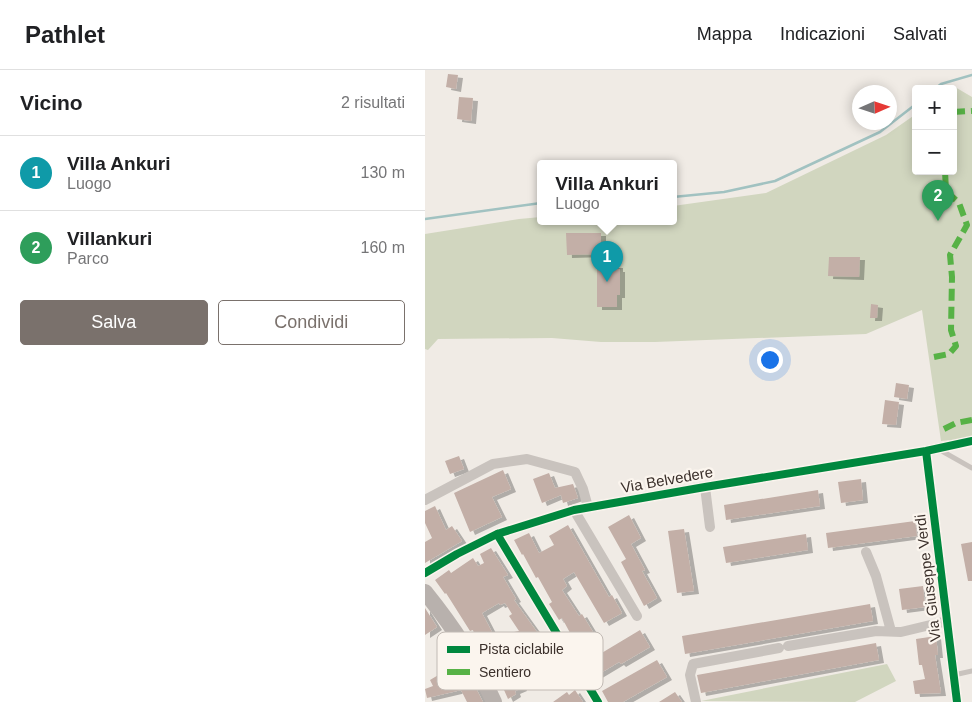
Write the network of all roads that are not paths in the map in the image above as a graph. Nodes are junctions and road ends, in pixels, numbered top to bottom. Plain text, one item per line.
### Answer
1 (972, 441) edge
2 (937, 448) junction
3 (926, 451) junction
4 (972, 468) edge
5 (705, 487) junction
6 (425, 500) edge
7 (588, 507) junction
8 (574, 510) junction
9 (710, 527) dead end
10 (497, 534) junction
11 (866, 552) dead end
12 (425, 574) edge
13 (425, 592) edge
14 (637, 616) dead end
15 (947, 621) junction
16 (891, 631) junction
17 (456, 632) edge
18 (556, 632) edge
19 (972, 671) edge
20 (953, 676) junction
21 (488, 690) edge
22 (591, 690) edge
23 (494, 702) edge
24 (598, 702) edge
25 (695, 702) edge
26 (957, 702) edge

1 - 2 street, Via Belvedere
2 - 3 street, Via Belvedere
2 - 4 lane
3 - 5 street, Via Belvedere
3 - 15 street, Via Giuseppe Verdi
5 - 7 street, Via Belvedere
5 - 9 street
6 - 7 street
7 - 8 street, Via Belvedere
8 - 10 street, Via Belvedere
8 - 14 street
10 - 12 street, Via Belvedere
10 - 18 street
11 - 16 street
13 - 17 main road
15 - 16 street
15 - 20 street, Via Giuseppe Verdi
16 - 25 street
19 - 20 lane
20 - 26 street, Via Giuseppe Verdi
21 - 23 main road
22 - 24 street

